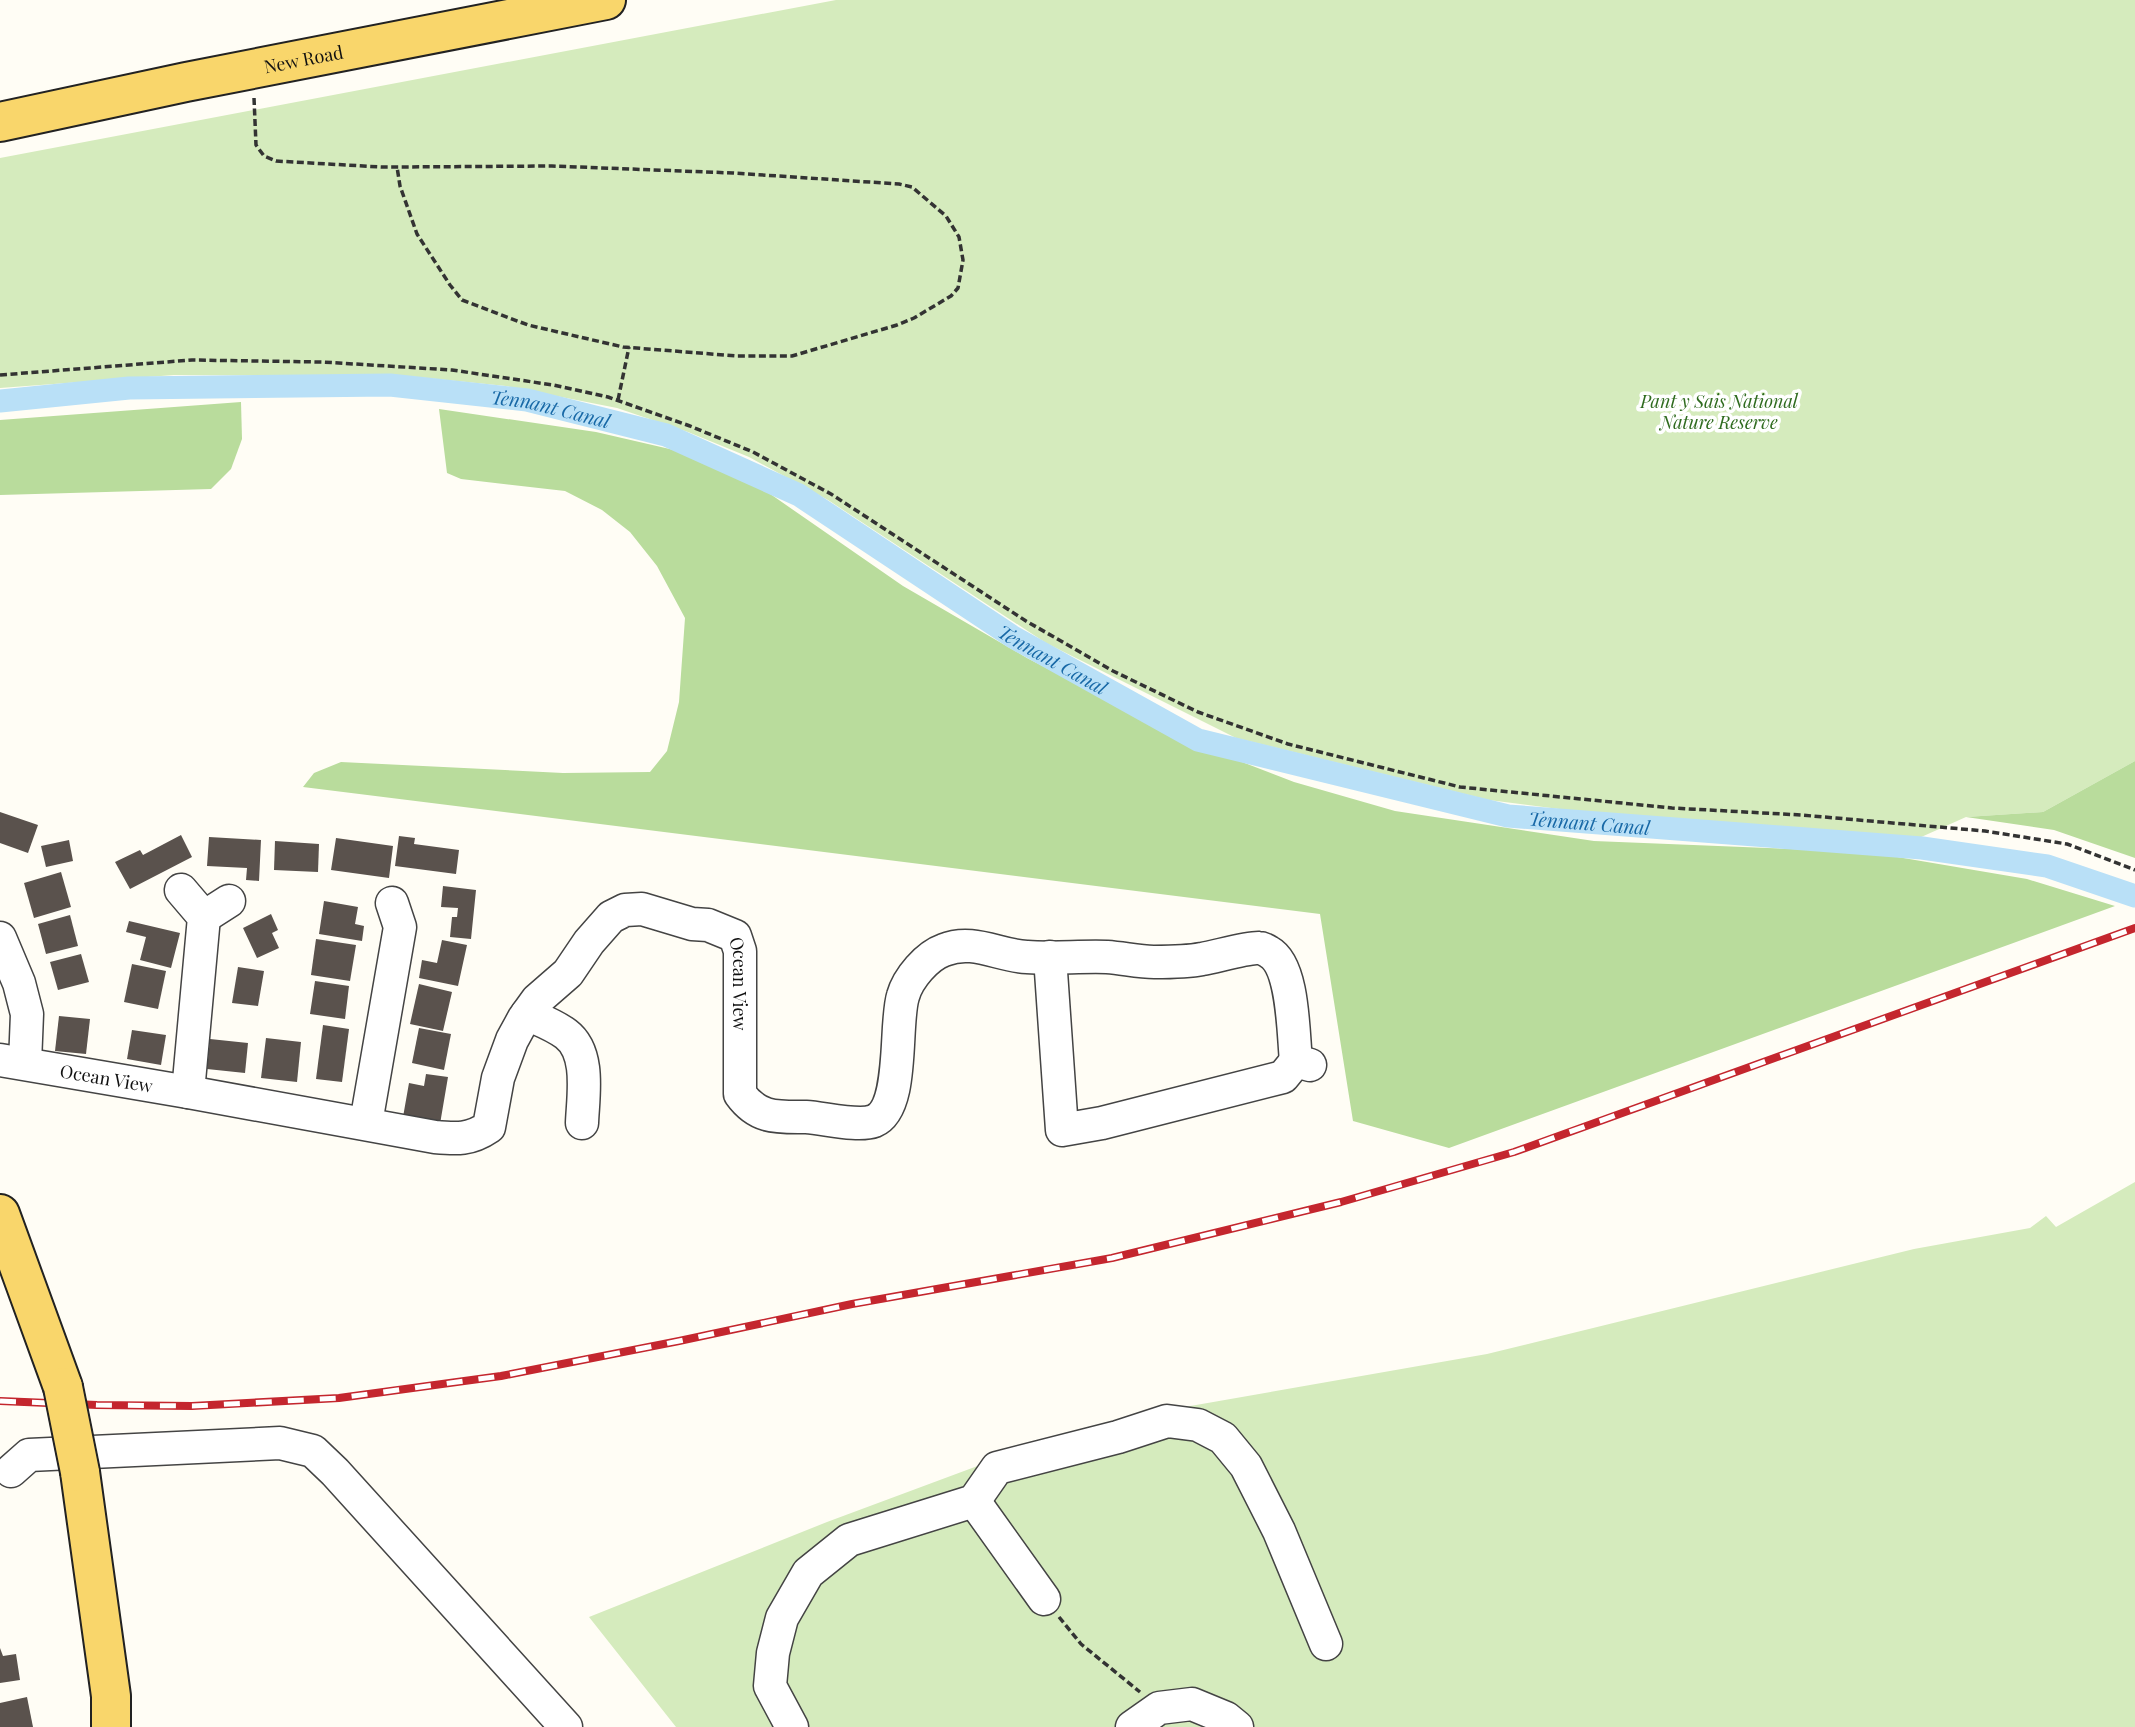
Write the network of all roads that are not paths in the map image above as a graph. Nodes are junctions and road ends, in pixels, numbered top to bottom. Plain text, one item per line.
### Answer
1 (606, 0) edge
2 (0, 122) edge
3 (181, 890) dead end
4 (406, 920) dead end
5 (0, 938) edge
6 (1049, 957) junction
7 (527, 1014) junction
8 (13, 1061) edge
9 (188, 1091) junction
10 (582, 1122) dead end
11 (366, 1123) junction
12 (0, 1214) edge
13 (11, 1471) dead end
14 (974, 1501) junction
15 (1044, 1600) road end
16 (1326, 1644) dead end
17 (111, 1727) edge
18 (566, 1727) edge
19 (792, 1727) edge
20 (1132, 1727) edge
21 (1237, 1727) edge

1 - 2 main road, New Road
3 - 9 street
4 - 11 street
5 - 8 street, Ocean View
6 - 6 street, Ocean View
6 - 7 street, Ocean View
7 - 10 street
7 - 11 street, Ocean View
8 - 9 street, Ocean View
9 - 11 street, Ocean View
12 - 17 main road, bridge
13 - 18 street
14 - 15 street
14 - 16 street
14 - 19 street
20 - 21 street

